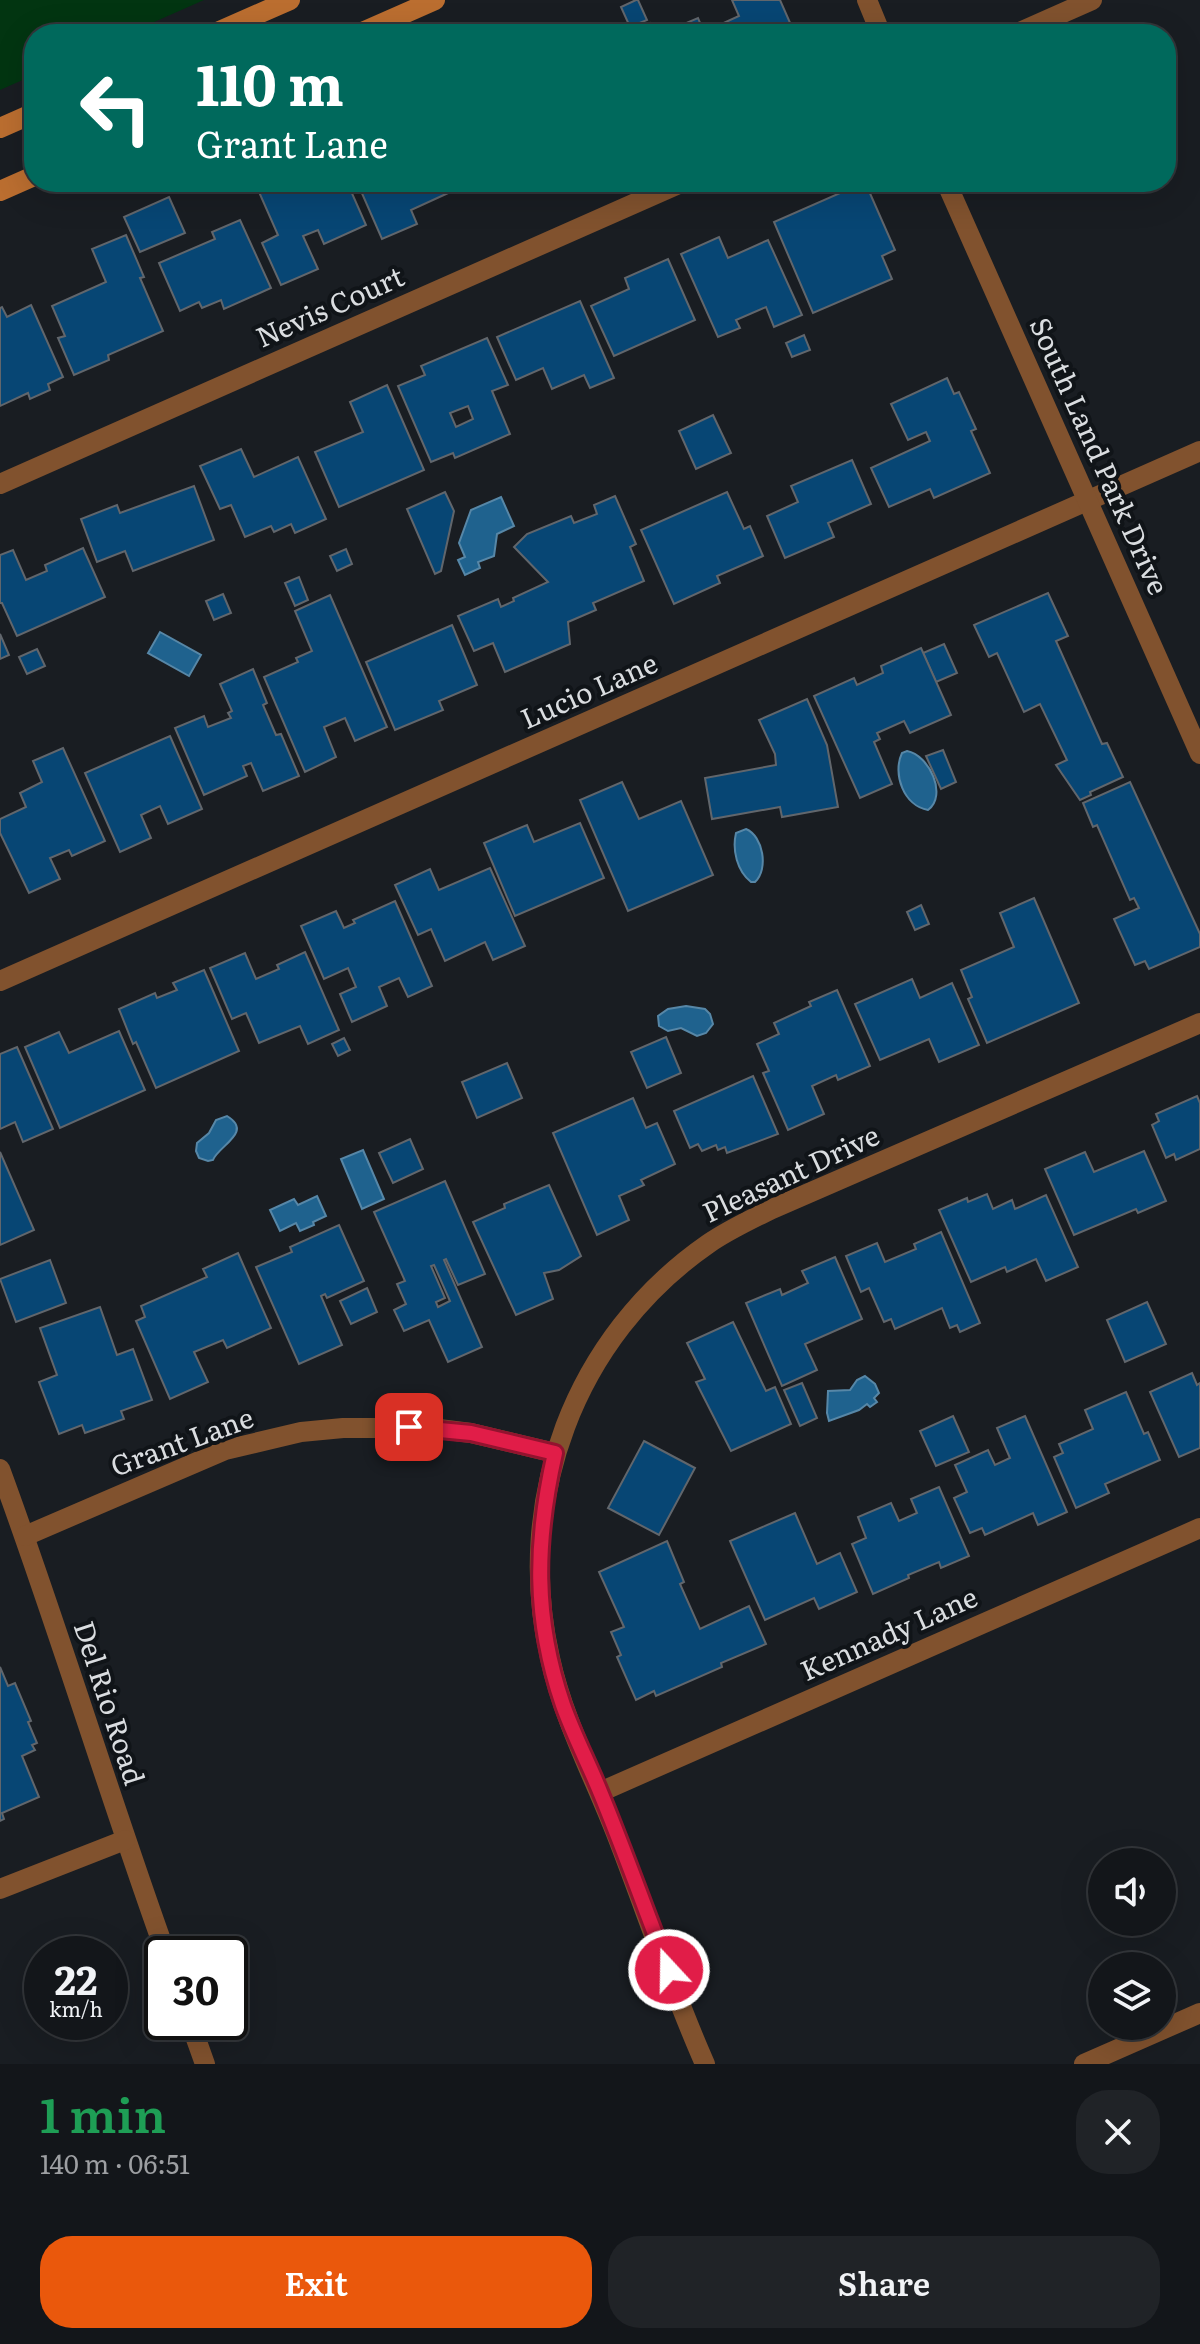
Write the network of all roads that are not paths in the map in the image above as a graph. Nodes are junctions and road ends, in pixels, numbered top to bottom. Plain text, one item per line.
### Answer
1 (290, 0) edge
2 (435, 0) edge
3 (867, 0) edge
4 (1092, 0) edge
5 (236, 24) edge
6 (381, 24) edge
7 (877, 24) edge
8 (1038, 24) edge
9 (24, 117) edge
10 (0, 128) edge
11 (24, 180) edge
12 (0, 191) edge
13 (660, 192) edge
14 (950, 192) edge
15 (1200, 451) edge
16 (0, 484) edge
17 (1088, 501) junction
18 (1200, 754) edge
19 (0, 981) edge
20 (1200, 1023) edge
21 (555, 1453) junction
22 (0, 1469) edge
23 (1200, 1528) edge
24 (25, 1536) junction
25 (600, 1792) junction
26 (125, 1840) junction
27 (0, 1889) edge
28 (160, 1936) edge
29 (1200, 2013) edge
30 (196, 2040) edge
31 (205, 2064) edge
32 (705, 2064) edge
33 (1084, 2064) edge

1 - 5 main road
2 - 6 main road
3 - 7 street
4 - 8 street
9 - 10 main road
11 - 12 main road
13 - 16 street, Nevis Court
14 - 17 street, South Land Park Drive
15 - 17 street, Lucio Lane
17 - 18 street, South Land Park Drive
17 - 19 street, Lucio Lane
20 - 21 street, Pleasant Drive
21 - 24 street, Grant Lane
21 - 25 street, Pleasant Drive
22 - 24 street, Del Rio Road
23 - 25 street, Kennady Lane
24 - 26 street, Del Rio Road
25 - 32 street, Pleasant Drive
26 - 27 street
26 - 28 street, Del Rio Road
29 - 33 street
30 - 31 street

